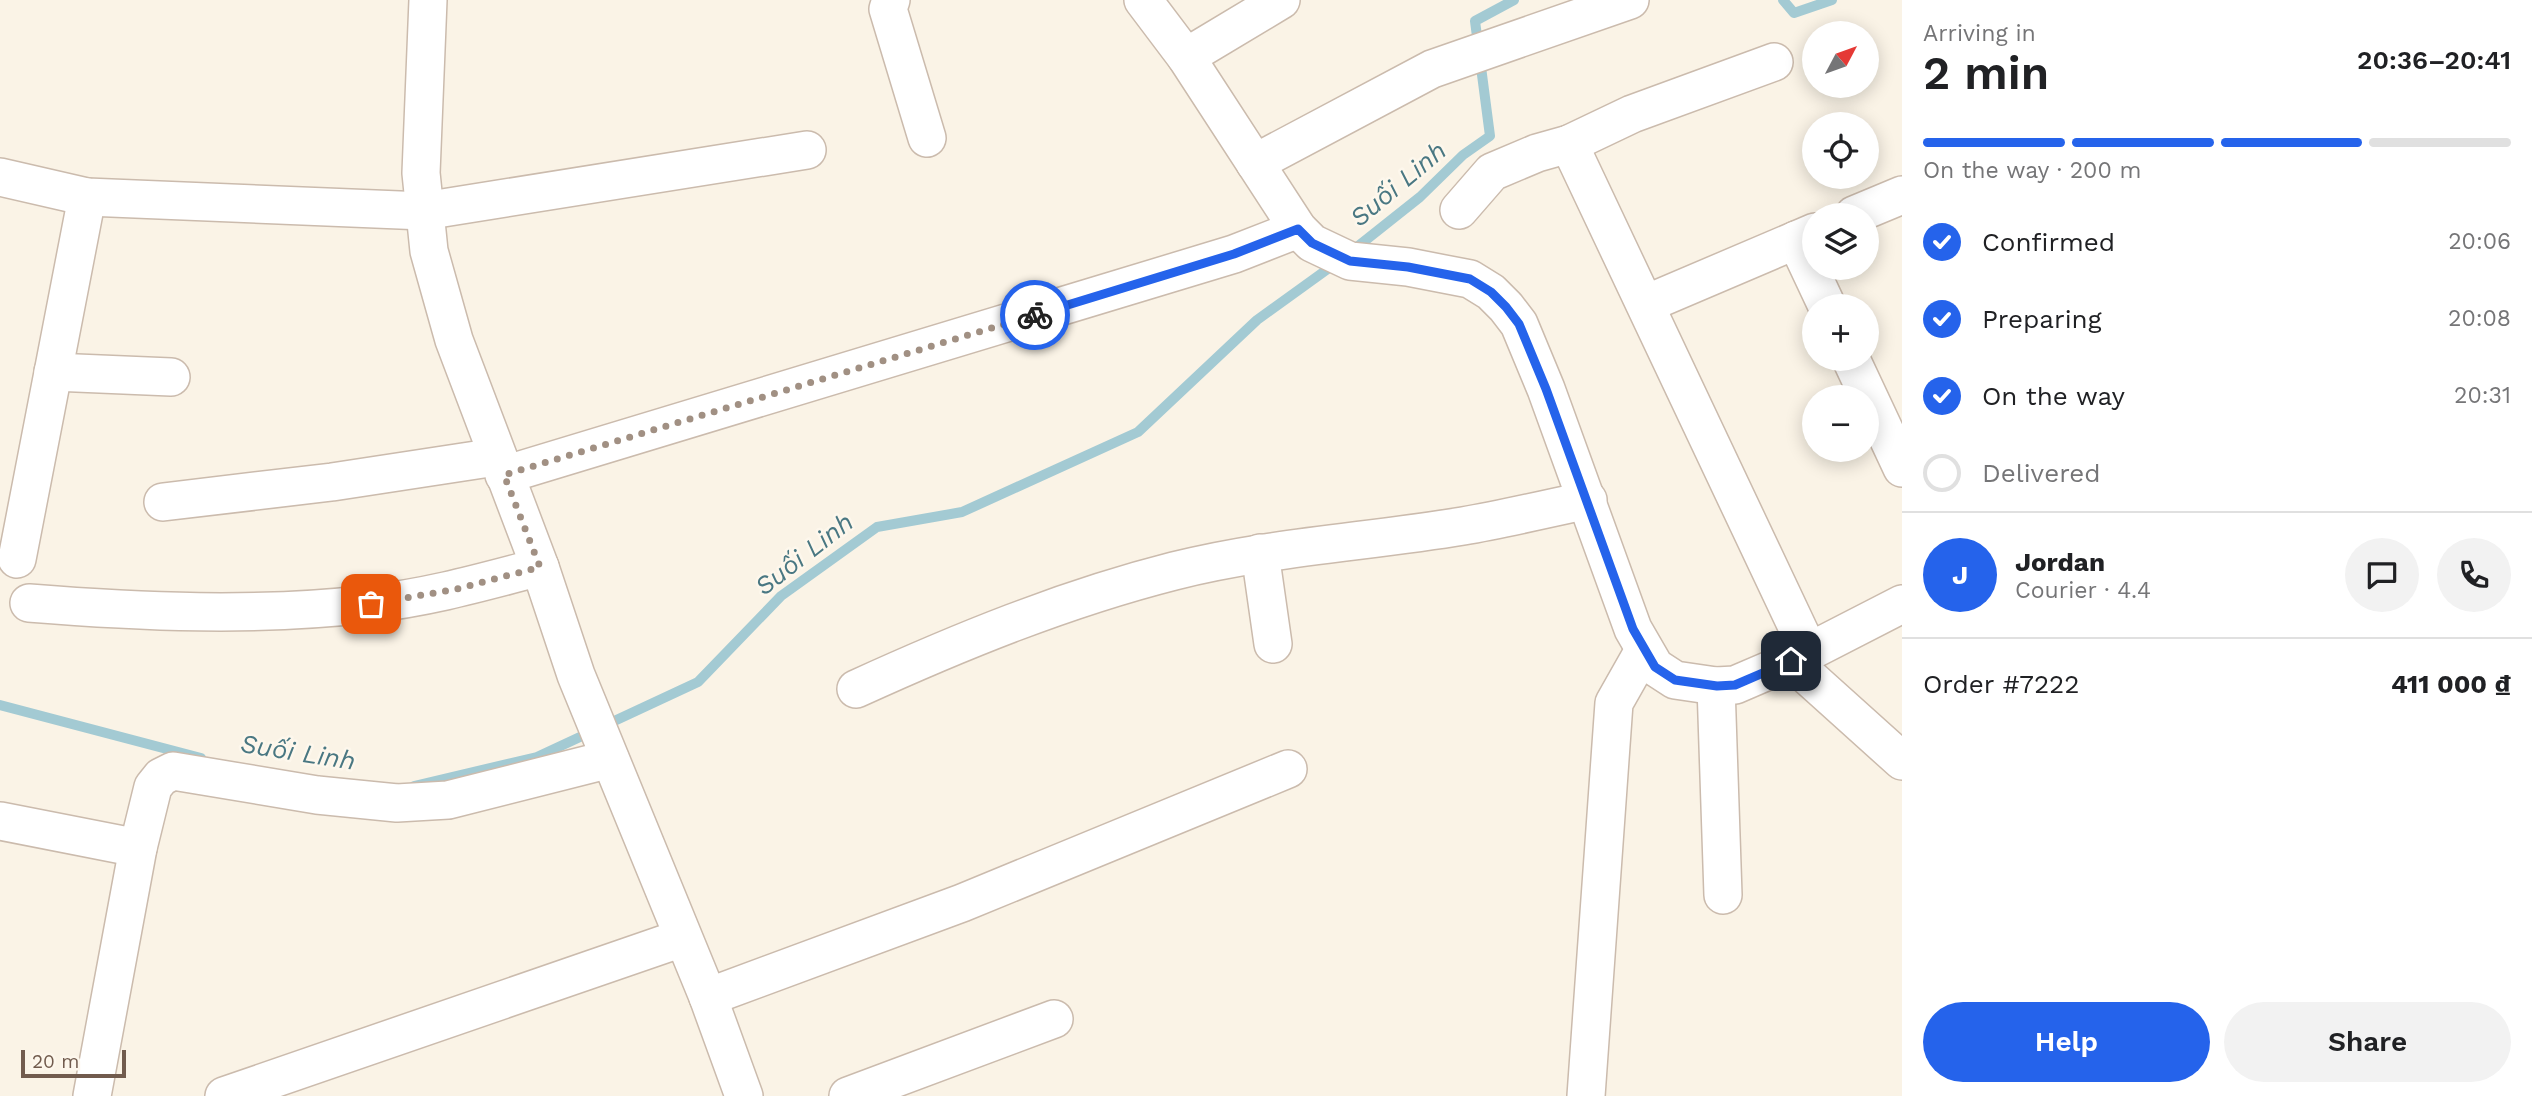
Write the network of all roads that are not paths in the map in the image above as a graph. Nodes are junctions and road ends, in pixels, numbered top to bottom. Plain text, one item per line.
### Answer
1 (428, 0) edge
2 (891, 0) edge
3 (1143, 0) edge
4 (1281, 0) edge
5 (1630, 1) edge
6 (1186, 57) junction
7 (1774, 62) dead end
8 (927, 138) dead end
9 (1569, 145) junction
10 (807, 150) dead end
11 (1255, 163) junction
12 (0, 177) edge
13 (1902, 195) edge
14 (87, 197) junction
15 (1879, 205) edge
16 (1459, 210) dead end
17 (424, 211) junction
18 (1305, 236) junction
19 (1802, 237) edge
20 (1646, 304) junction
21 (1857, 371) edge
22 (53, 372) junction
23 (171, 377) dead end
24 (500, 466) junction
25 (1902, 468) edge
26 (1588, 500) junction
27 (163, 502) dead end
28 (1260, 553) junction
29 (17, 559) dead end
30 (540, 567) junction
31 (29, 603) dead end
32 (1902, 604) edge
33 (1273, 644) dead end
34 (1644, 650) junction
35 (1800, 657) junction
36 (1717, 686) junction
37 (856, 689) dead end
38 (610, 759) junction
39 (1902, 761) edge
40 (1288, 769) dead end
41 (0, 821) edge
42 (138, 848) junction
43 (1723, 895) dead end
44 (682, 938) junction
45 (708, 997) junction
46 (1054, 1019) dead end
47 (92, 1096) edge
48 (224, 1096) edge
49 (744, 1096) edge
50 (848, 1096) edge
51 (1586, 1096) edge

1 - 17 street
2 - 8 street
3 - 6 street
4 - 6 street
5 - 11 street
6 - 11 street
7 - 9 street
9 - 16 street
9 - 20 street
10 - 17 street
11 - 18 street
12 - 14 street
13 - 15 street
14 - 17 street
14 - 22 street
17 - 24 street
18 - 24 street
18 - 26 street
19 - 20 street
20 - 35 street
21 - 25 street
22 - 23 street
22 - 29 street
24 - 27 street
24 - 30 street
26 - 28 street
26 - 34 street
28 - 33 street
28 - 37 street
30 - 31 street
30 - 38 street
32 - 35 street
34 - 36 street
34 - 51 street
35 - 36 street
35 - 39 street
36 - 43 street
38 - 42 street
38 - 44 street
40 - 45 street
41 - 42 street
42 - 47 street
44 - 45 street
44 - 48 street
45 - 49 street
46 - 50 street

